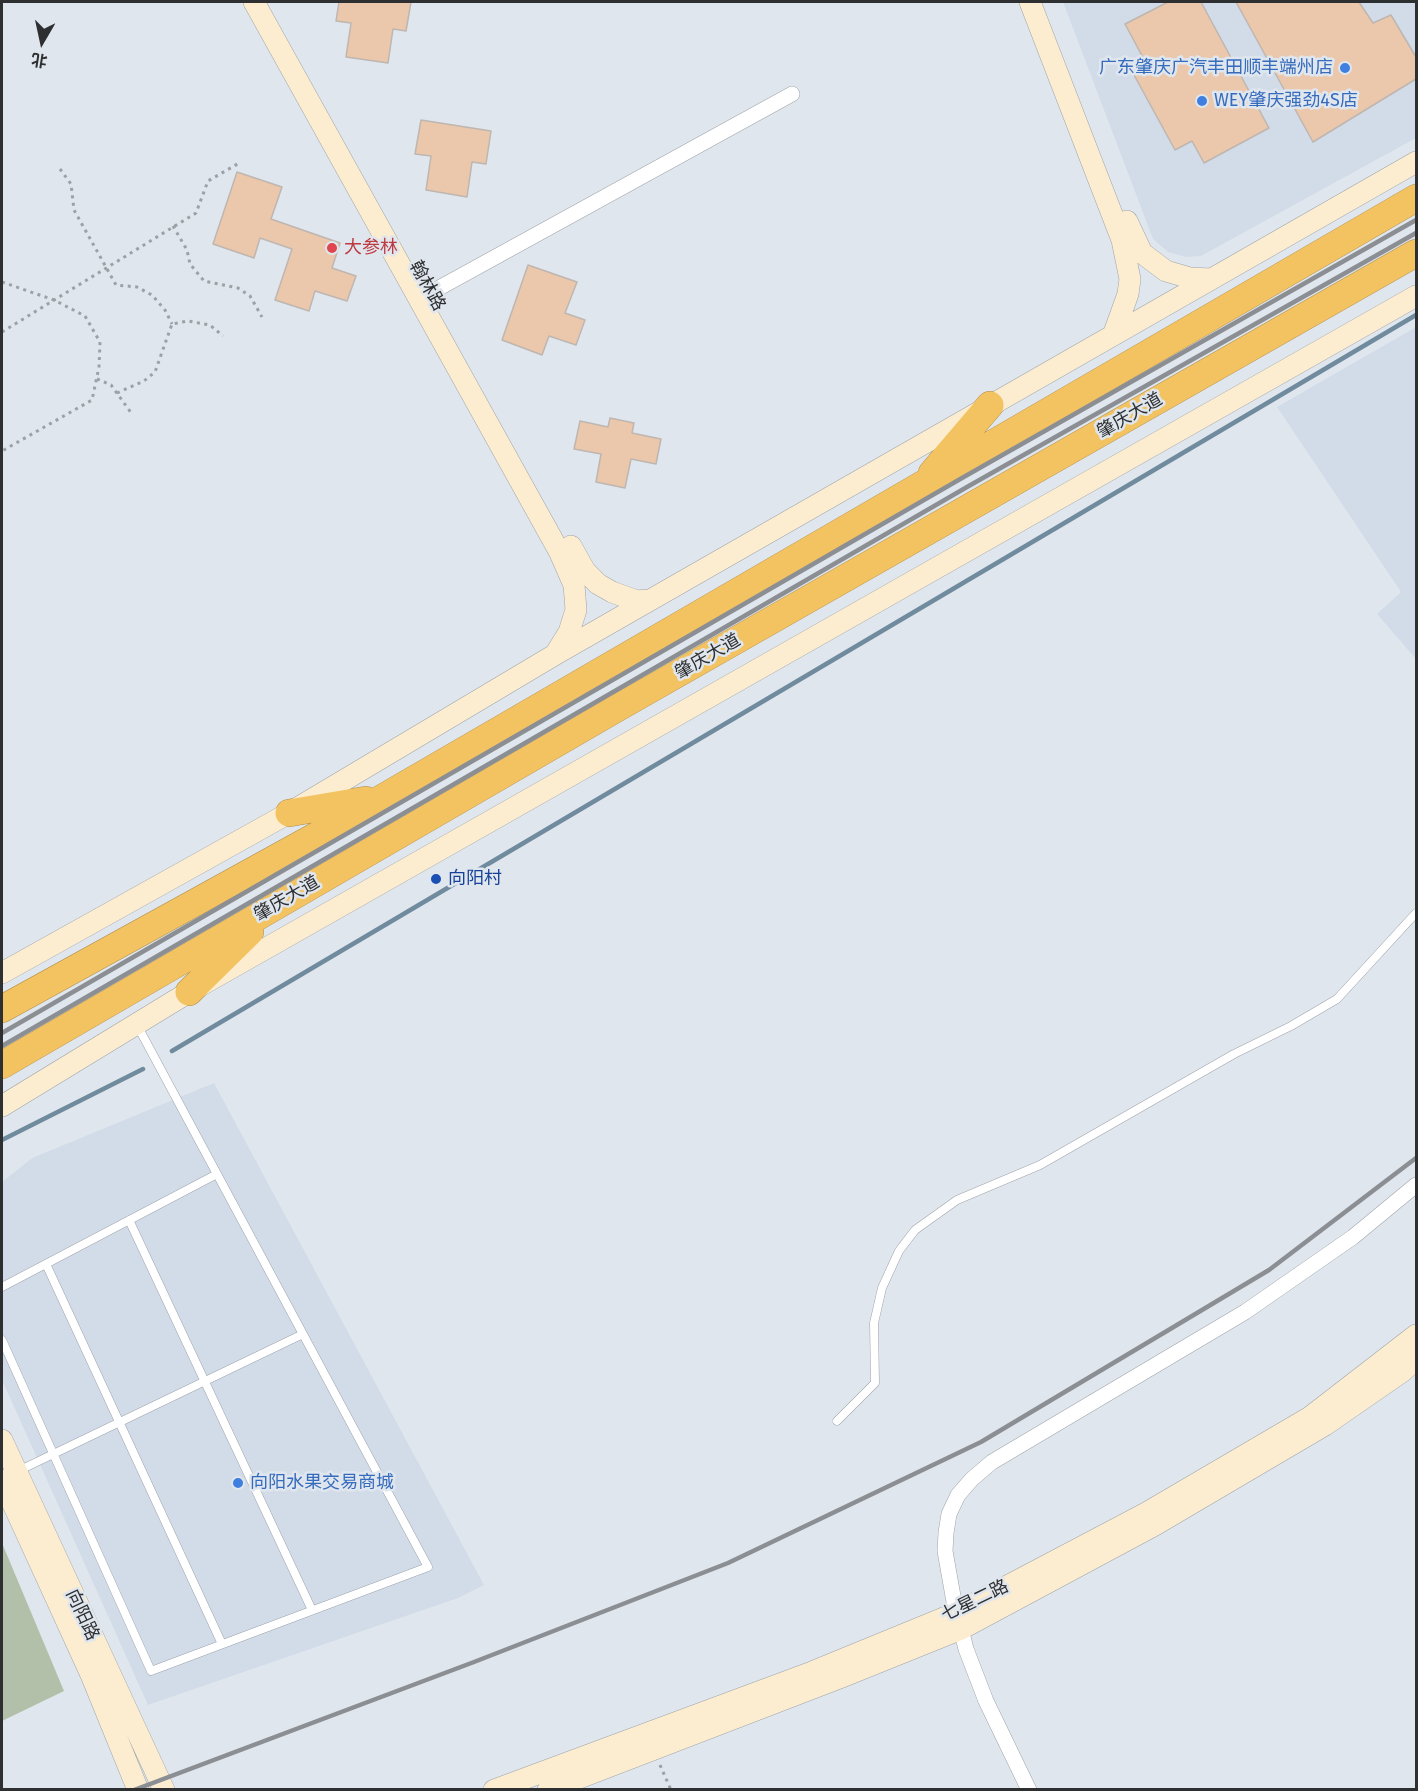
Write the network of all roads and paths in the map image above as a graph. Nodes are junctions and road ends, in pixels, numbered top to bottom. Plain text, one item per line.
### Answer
1 (254, 2) edge
2 (268, 2) edge
3 (1030, 2) edge
4 (1045, 2) edge
5 (792, 94) dead end
6 (241, 162) dead end
7 (1416, 162) edge
8 (60, 169) dead end
9 (1416, 198) edge
10 (173, 226) junction
11 (1416, 253) edge
12 (106, 267) junction
13 (1211, 279) junction
14 (2, 282) edge
15 (425, 296) junction
16 (1416, 296) edge
17 (54, 300) junction
18 (262, 317) dead end
19 (172, 324) junction
20 (2, 332) edge
21 (1114, 333) junction
22 (222, 336) dead end
23 (96, 379) junction
24 (117, 393) junction
25 (990, 405) junction
26 (132, 414) dead end
27 (2, 451) edge
28 (920, 487) junction
29 (577, 571) junction
30 (649, 600) junction
31 (556, 654) junction
32 (385, 796) junction
33 (289, 813) junction
34 (276, 906) junction
35 (1416, 912) edge
36 (2, 973) edge
37 (189, 992) junction
38 (2, 1009) edge
39 (137, 1024) junction
40 (2, 1065) edge
41 (2, 1106) edge
42 (217, 1174) junction
43 (1416, 1185) edge
44 (129, 1220) junction
45 (46, 1264) junction
46 (2, 1287) edge
47 (303, 1334) junction
48 (1416, 1335) edge
49 (2, 1340) edge
50 (1416, 1359) edge
51 (205, 1381) junction
52 (837, 1420) dead end
53 (119, 1423) junction
54 (2, 1440) edge
55 (53, 1455) junction
56 (6, 1477) edge
57 (312, 1610) junction
58 (958, 1621) junction
59 (222, 1644) junction
60 (654, 1749) junction
61 (138, 1790) edge
62 (164, 1790) edge
63 (494, 1790) edge
64 (548, 1790) edge
65 (671, 1790) edge
66 (1029, 1790) edge

1 - 15 street, 翰林路
2 - 15 street, 翰林路
3 - 21 street
4 - 13 street
5 - 15 street
6 - 10 path
7 - 13 street
8 - 12 path
9 - 28 highway
10 - 12 path
10 - 18 path
11 - 34 highway, 肇庆大道
12 - 17 path
12 - 19 path
13 - 21 street
14 - 17 path
15 - 29 street, 翰林路
16 - 37 street
17 - 20 path
17 - 23 path
19 - 22 path
19 - 24 path
21 - 25 street
23 - 24 path
23 - 27 path
24 - 26 path
25 - 28 highway
25 - 30 street
28 - 32 highway
29 - 30 street
29 - 31 street
30 - 31 street
31 - 33 street
32 - 33 highway
32 - 38 highway
33 - 36 street
34 - 37 highway
34 - 40 highway, 肇庆大道
35 - 52 lane
37 - 39 street
39 - 41 street
39 - 42 lane
42 - 44 lane
42 - 47 lane
43 - 58 street
44 - 45 lane
44 - 51 lane
45 - 46 lane
45 - 53 lane
47 - 51 lane
47 - 57 lane
48 - 58 street, 七星二路
49 - 55 lane
50 - 58 street, 七星二路
51 - 53 lane
51 - 57 lane
53 - 55 lane
53 - 59 lane
54 - 56 street, 向阳路
55 - 56 lane
55 - 59 lane
56 - 61 street, 向阳路
56 - 62 street, 向阳路
57 - 59 lane
58 - 60 street, 七星二路
58 - 63 street, 七星二路
58 - 66 street
60 - 64 street, 七星二路
60 - 65 path

